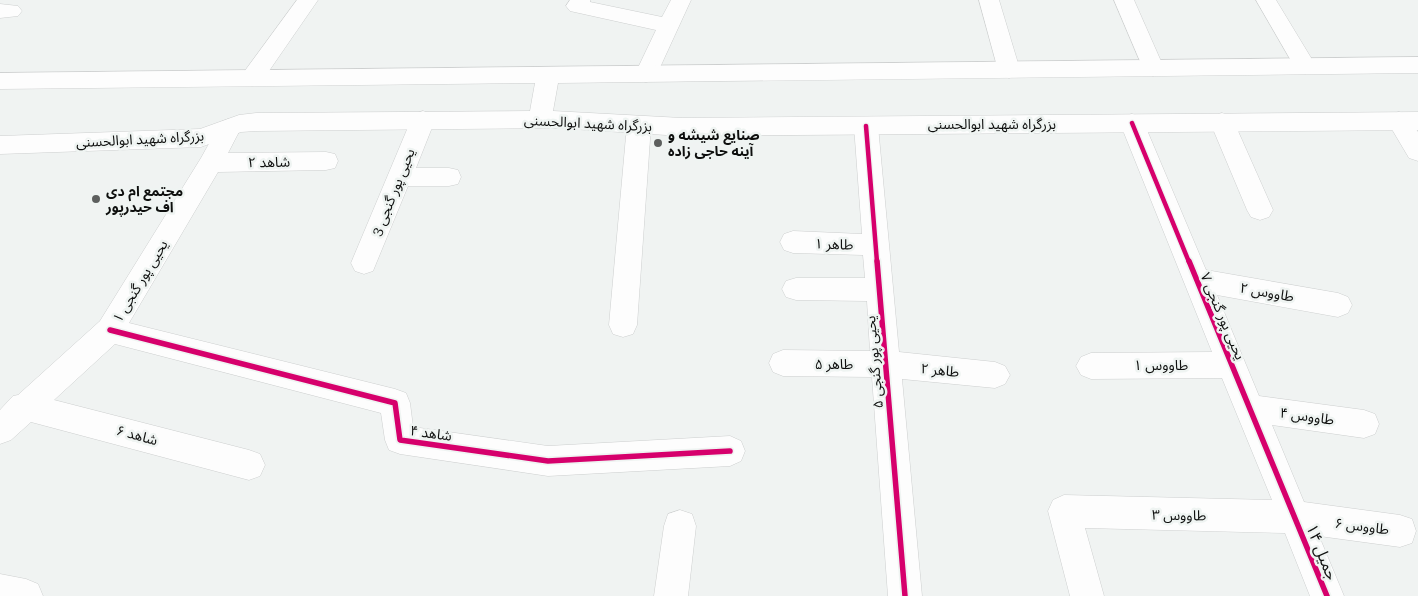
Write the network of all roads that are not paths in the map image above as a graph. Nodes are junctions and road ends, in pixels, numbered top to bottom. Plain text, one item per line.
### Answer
1 (308, 0) edge
2 (580, 0) edge
3 (681, 0) edge
4 (989, 0) edge
5 (1124, 0) edge
6 (1266, 0) edge
7 (670, 26) junction
8 (1418, 65) edge
9 (1304, 66) junction
10 (1153, 68) junction
11 (1009, 70) junction
12 (646, 74) junction
13 (548, 75) junction
14 (252, 78) junction
15 (0, 81) edge
16 (540, 119) junction
17 (423, 120) junction
18 (1409, 121) edge
19 (1222, 122) junction
20 (1132, 123) junction
21 (639, 125) junction
22 (866, 126) junction
23 (229, 128) junction
24 (0, 144) edge
25 (1418, 152) edge
26 (326, 160) dead end
27 (211, 163) junction
28 (400, 177) junction
29 (449, 177) dead end
30 (1260, 210) dead end
31 (793, 242) dead end
32 (876, 245) junction
33 (364, 263) dead end
34 (1196, 280) junction
35 (796, 289) dead end
36 (880, 290) junction
37 (1338, 305) dead end
38 (622, 325) dead end
39 (110, 330) junction
40 (783, 363) dead end
41 (886, 364) junction
42 (1232, 365) junction
43 (1091, 366) dead end
44 (995, 375) dead end
45 (24, 406) junction
46 (1249, 408) junction
47 (1364, 424) dead end
48 (0, 430) edge
49 (730, 451) dead end
50 (249, 465) dead end
51 (1294, 517) junction
52 (680, 526) dead end
53 (1400, 531) dead end
54 (0, 591) edge
55 (26, 596) edge
56 (671, 596) edge
57 (905, 596) edge
58 (1087, 596) edge
59 (1327, 596) edge

1 - 14 street
2 - 7 street
3 - 7 street
4 - 11 street
5 - 10 street
6 - 9 street
7 - 12 street
8 - 9 street
9 - 10 street
10 - 11 street
11 - 12 street
12 - 13 street
13 - 14 street
13 - 16 street
14 - 15 street
16 - 17 street, بزرگراه شهید ابوالحسنی
16 - 21 street, بزرگراه شهید ابوالحسنی
17 - 23 street, بزرگراه شهید ابوالحسنی
17 - 28 street, یحیی پور گنجی 3
18 - 19 street, بزرگراه شهید ابوالحسنی
18 - 25 street
19 - 20 street, بزرگراه شهید ابوالحسنی
19 - 30 street
20 - 22 street, بزرگراه شهید ابوالحسنی
20 - 34 street, یحیی پور گنجی ۷
21 - 22 street, بزرگراه شهید ابوالحسنی
21 - 38 street
22 - 32 street, یحیی پور گنجی ۵
23 - 24 street, بزرگراه شهید ابوالحسنی
23 - 27 street, یحیی پور گنجی ۱
26 - 27 street, شاهد ۲
27 - 39 street, یحیی پور گنجی ۱
28 - 29 street
28 - 33 street, یحیی پور گنجی 3
31 - 32 street, طاهر ۱
32 - 36 street, یحیی پور گنجی ۵
34 - 37 street, طاووس ۲
34 - 42 street, یحیی پور گنجی ۷
35 - 36 street
36 - 41 street, یحیی پور گنجی ۵
39 - 45 street, یحیی پور گنجی ۱
39 - 49 street, شاهد ۴
40 - 41 street, طاهر ۵
41 - 44 street, طاهر ۲
41 - 57 street, یحیی پور گنجی ۵
42 - 43 street, طاووس ۱
42 - 46 street, یحیی پور گنجی ۷
45 - 48 street, یحیی پور گنجی ۱
45 - 50 street, شاهد ۶
46 - 47 street, طاووس ۴
46 - 51 street, یحیی پور گنجی ۷
51 - 53 street, طاووس ۶
51 - 58 street, طاووس ۳
51 - 59 street, جمیل ۱۴
52 - 56 street
54 - 55 street

